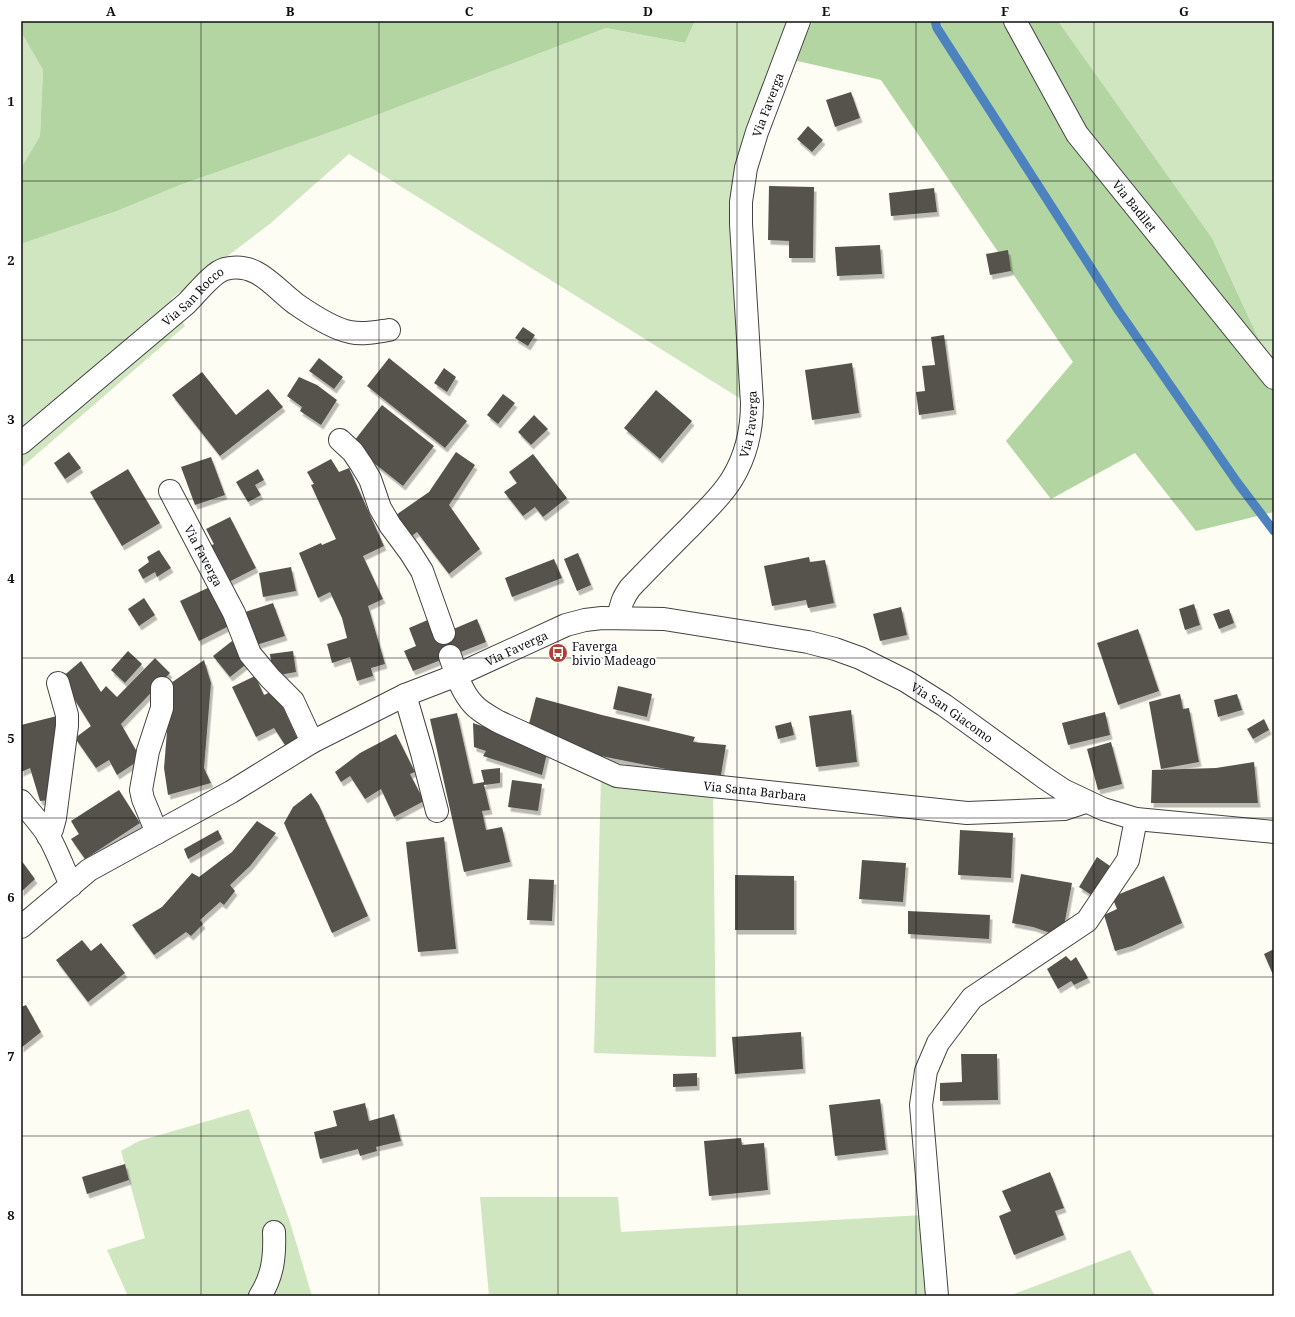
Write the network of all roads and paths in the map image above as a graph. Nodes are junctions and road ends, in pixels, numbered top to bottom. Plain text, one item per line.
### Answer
1 (799, 21) edge
2 (1015, 21) edge
3 (389, 330) dead end
4 (1274, 378) edge
5 (340, 440) dead end
6 (21, 442) edge
7 (170, 491) dead end
8 (619, 617) junction
9 (444, 633) dead end
10 (454, 666) junction
11 (58, 683) dead end
12 (162, 688) dead end
13 (405, 695) junction
14 (312, 742) junction
15 (21, 801) edge
16 (1085, 802) junction
17 (437, 811) dead end
18 (1136, 819) junction
19 (1274, 832) edge
20 (157, 833) junction
21 (48, 836) junction
22 (71, 886) junction
23 (21, 927) edge
24 (274, 1232) dead end
25 (260, 1296) edge
26 (937, 1296) edge

1 - 8 street, Via Faverga
2 - 4 street, Via Badilet
3 - 6 street, Via San Rocco
5 - 9 street
7 - 14 street, Via Faverga
8 - 10 street, Via Faverga
8 - 16 street, Via San Giacomo
10 - 13 street, Via Faverga
10 - 16 street, Via Santa Barbara
11 - 21 street
12 - 20 street
13 - 14 street, Via Faverga
13 - 17 street
14 - 20 street, Via Faverga
15 - 21 street
16 - 18 street, Via San Giacomo
18 - 19 street, Via San Giacomo
18 - 26 street
20 - 22 street, Via Faverga
21 - 22 street
22 - 23 street, Via Faverga
24 - 25 street

